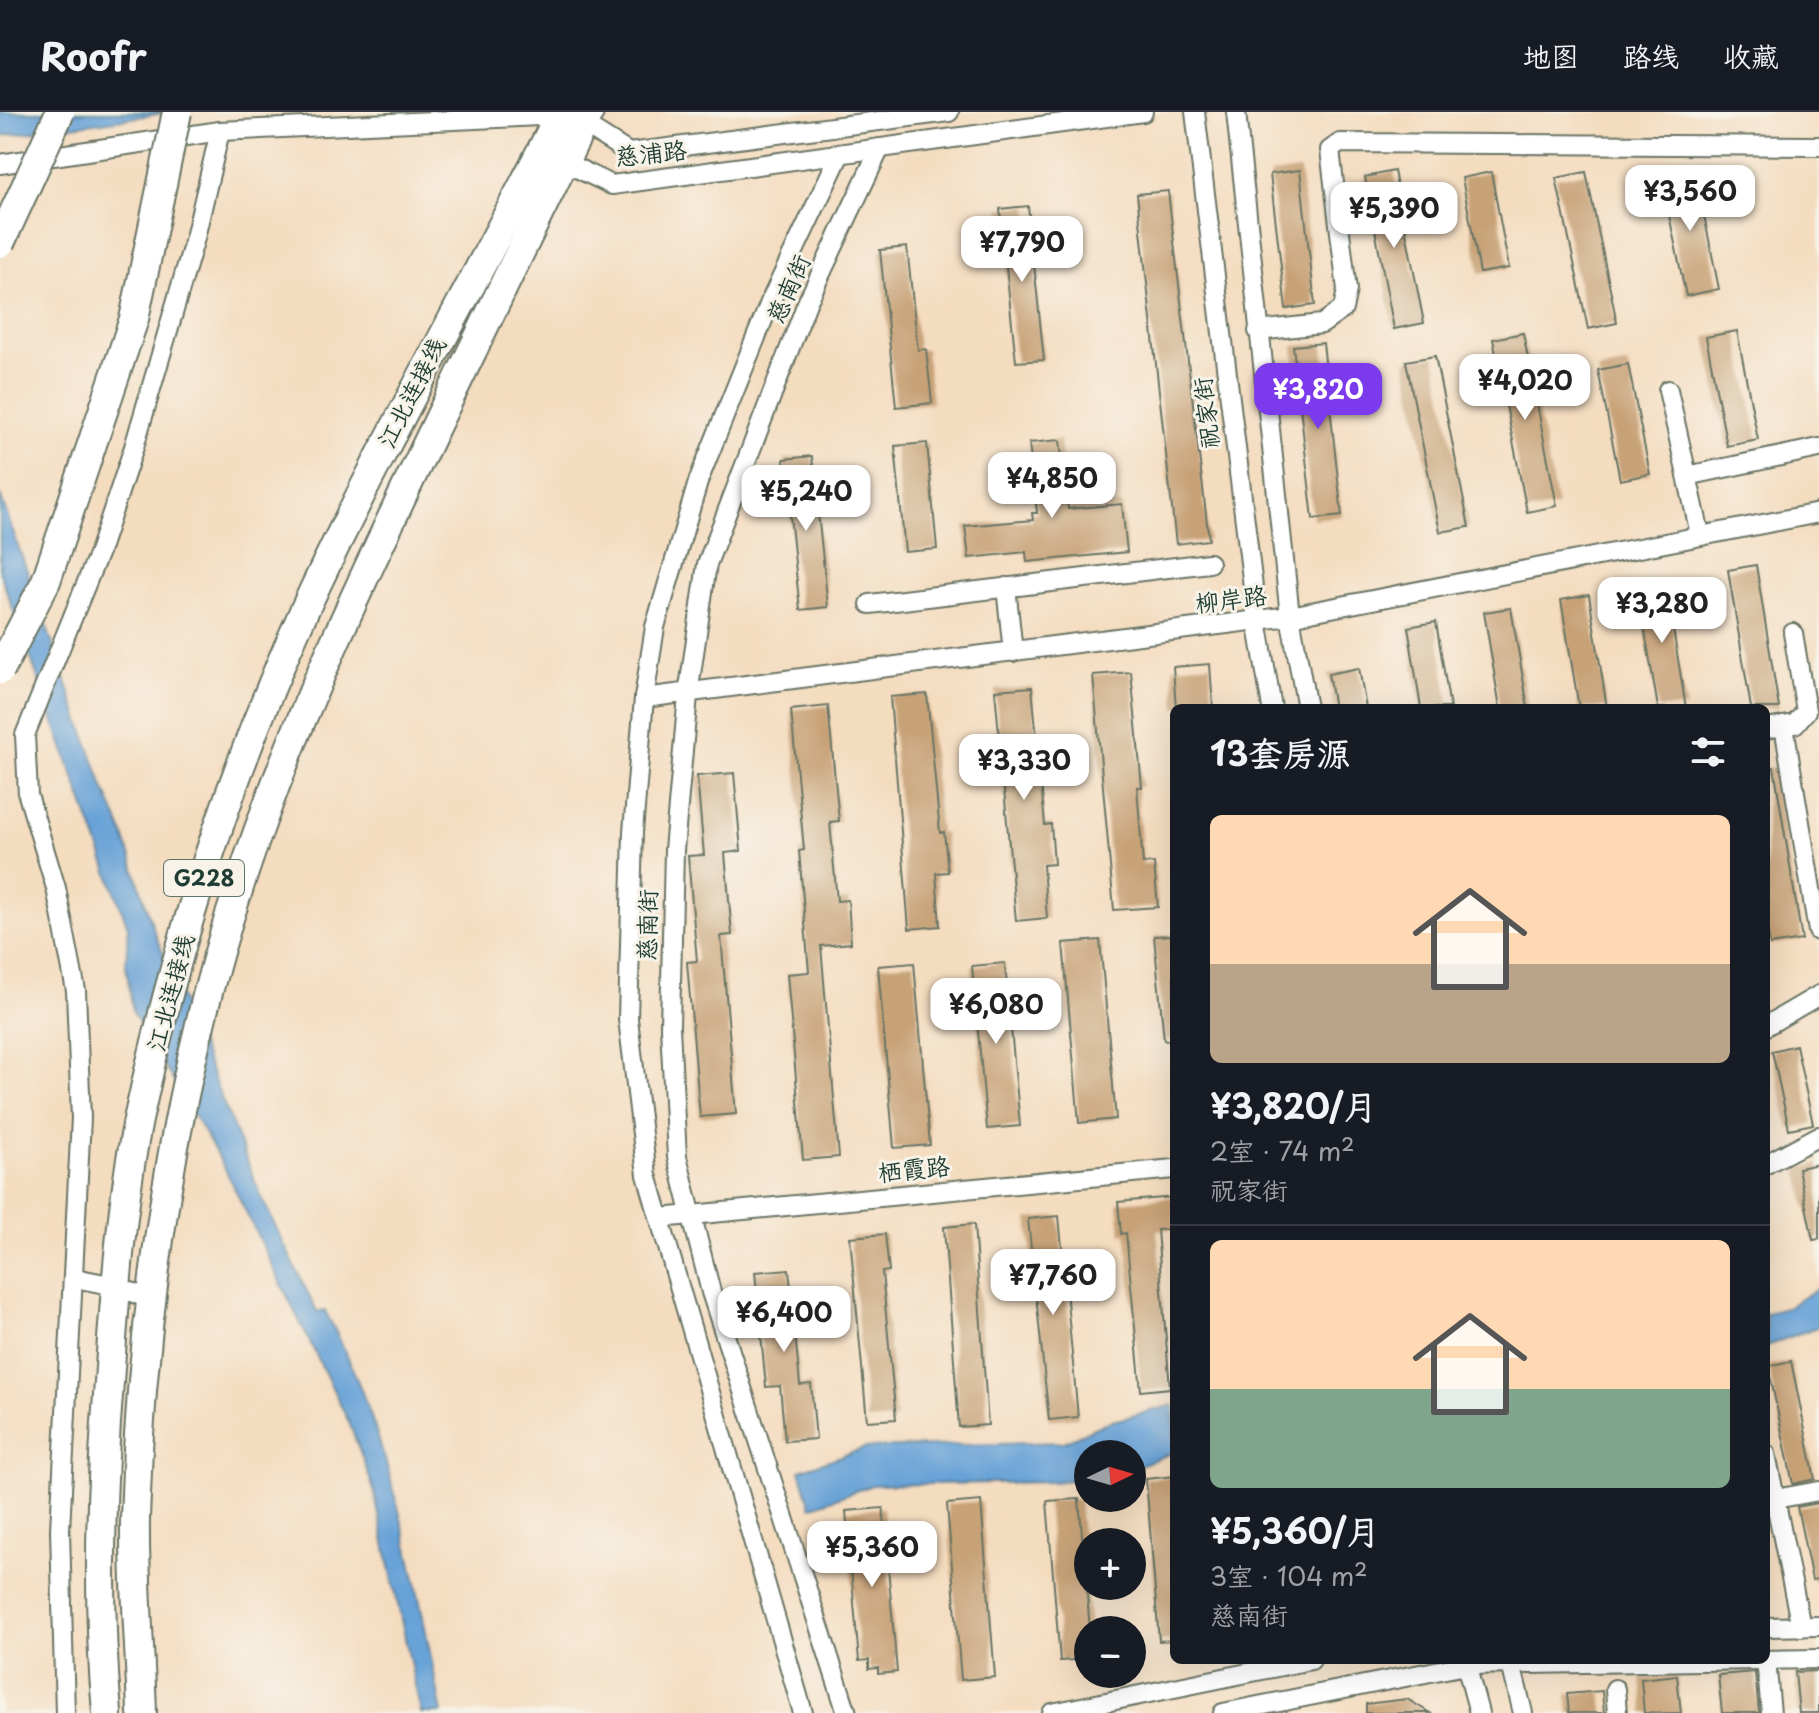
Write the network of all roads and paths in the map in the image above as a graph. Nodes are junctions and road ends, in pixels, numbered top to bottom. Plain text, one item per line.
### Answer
1 (60, 112) edge
2 (177, 112) edge
3 (949, 112) edge
4 (1143, 112) edge
5 (1195, 112) edge
6 (1236, 112) edge
7 (573, 116) edge
8 (220, 131) junction
9 (1819, 146) edge
10 (880, 148) junction
11 (840, 154) junction
12 (564, 162) junction
13 (0, 164) edge
14 (0, 243) edge
15 (1258, 331) junction
16 (1668, 390) dead end
17 (1819, 448) edge
18 (1687, 476) junction
19 (1819, 513) edge
20 (1700, 534) junction
21 (1209, 563) dead end
22 (1006, 587) junction
23 (870, 604) dead end
24 (1290, 616) junction
25 (1257, 620) junction
26 (1793, 633) dead end
27 (1013, 652) junction
28 (0, 670) edge
29 (688, 695) junction
30 (644, 698) junction
31 (1271, 704) edge
32 (1306, 704) edge
33 (1775, 727) edge
34 (1818, 931) edge
35 (1819, 995) edge
36 (1770, 1024) edge
37 (1819, 1136) edge
38 (1770, 1162) edge
39 (1170, 1169) edge
40 (692, 1215) junction
41 (660, 1218) junction
42 (74, 1278) junction
43 (116, 1286) junction
44 (154, 1301) junction
45 (1770, 1474) edge
46 (1819, 1491) edge
47 (1775, 1499) junction
48 (1810, 1626) edge
49 (1770, 1627) edge
50 (1819, 1659) edge
51 (1770, 1660) edge
52 (1291, 1664) edge
53 (1461, 1664) edge
54 (1466, 1664) edge
55 (1511, 1664) edge
56 (1766, 1664) edge
57 (1615, 1689) dead end
58 (65, 1713) edge
59 (107, 1713) edge
60 (142, 1713) edge
61 (803, 1713) edge
62 (847, 1713) edge
63 (1052, 1713) edge
64 (1223, 1713) edge
65 (1479, 1713) edge
66 (1523, 1713) edge
67 (1617, 1713) edge
68 (1771, 1713) edge

1 - 14 highway, bridge
2 - 28 highway, bridge
3 - 7 street, 慈浦路
4 - 10 street, 慈浦路
5 - 25 street, 祝家街
6 - 15 street
7 - 8 street
7 - 12 highway, 江北连接线 / G228
7 - 43 highway, 江北连接线 / G228
8 - 13 street
8 - 42 street
9 - 15 street
10 - 11 street, 慈浦路
10 - 29 street, 慈南街
11 - 12 street, 慈浦路
11 - 30 street, 慈南街
12 - 44 highway, 江北连接线 / G228
15 - 24 street
16 - 18 street
17 - 18 street
18 - 20 street
19 - 20 street, 柳岸路
20 - 24 street, 柳岸路
21 - 22 street
22 - 23 street
22 - 27 street
24 - 25 street, 柳岸路
24 - 32 street
25 - 27 street, 柳岸路
25 - 31 street, 祝家街
26 - 33 street
27 - 29 street, 柳岸路
29 - 30 street, 柳岸路
29 - 40 street, 慈南街
30 - 41 street, 慈南街
33 - 34 street
35 - 36 street
37 - 38 street
39 - 40 street, 栖霞路
40 - 41 street, 栖霞路
40 - 62 street, 慈南街
41 - 61 street, 慈南街
42 - 43 street
42 - 58 street
43 - 44 street
43 - 59 highway, 江北连接线 / G228
44 - 60 highway, 江北连接线 / G228
45 - 47 street
46 - 47 street
47 - 48 street
48 - 49 street
50 - 51 street
52 - 63 street
53 - 64 street
54 - 65 street
55 - 66 street
56 - 68 street
57 - 67 street

